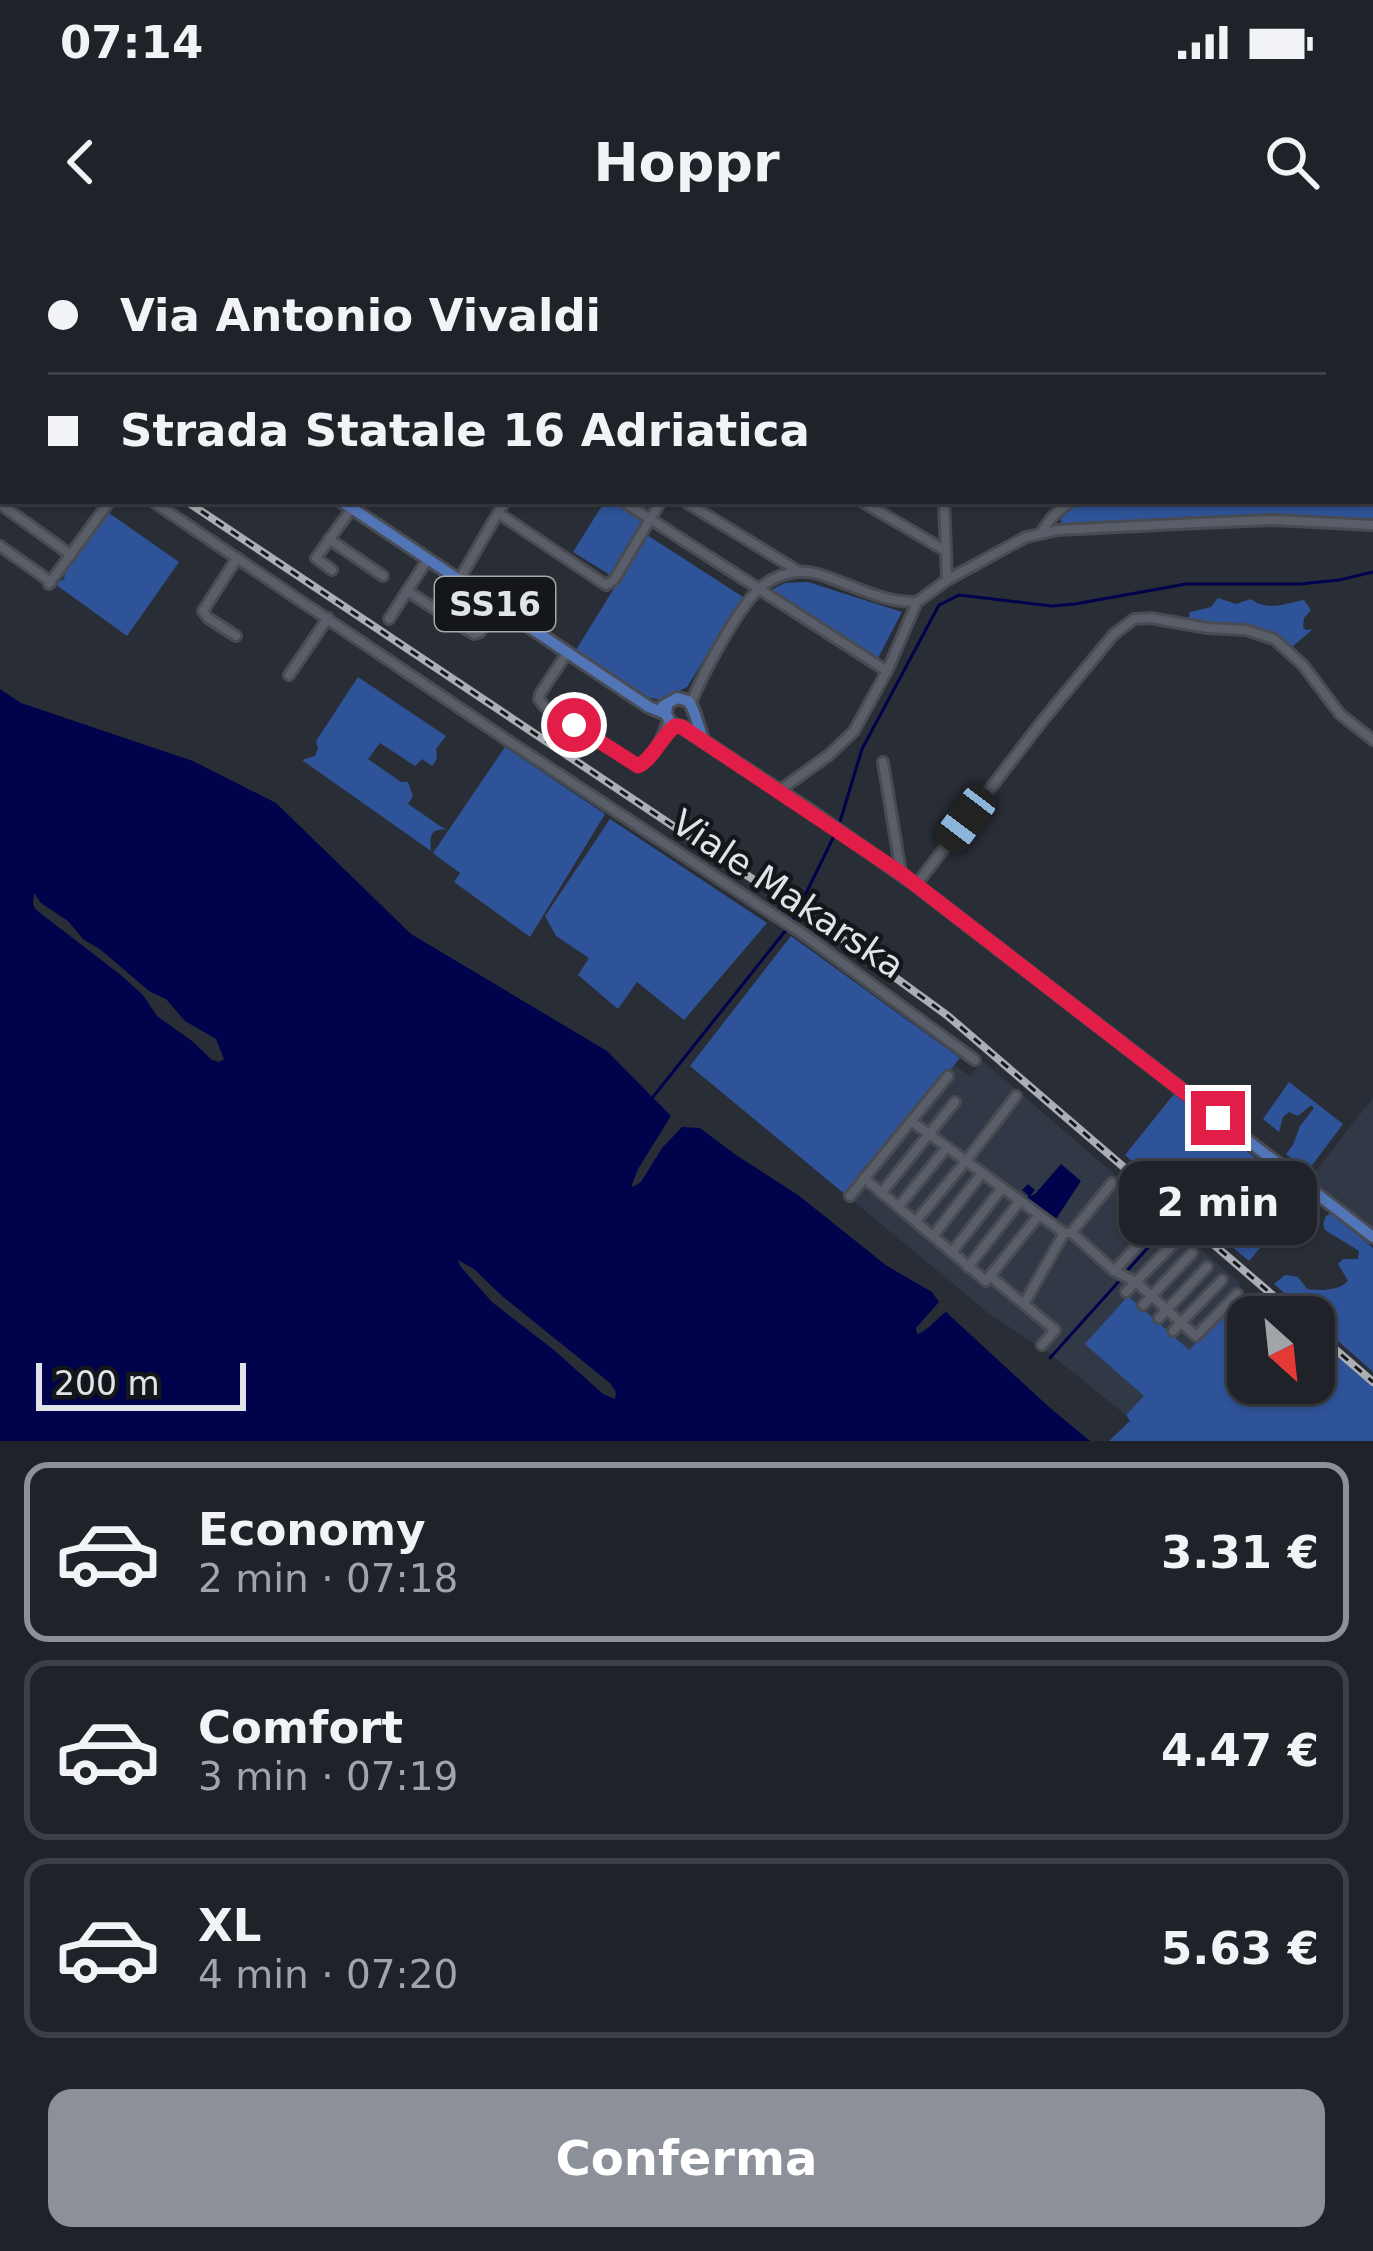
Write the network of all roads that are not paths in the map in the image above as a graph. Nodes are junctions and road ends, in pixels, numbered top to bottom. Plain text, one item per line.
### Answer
1 (0, 504) edge
2 (108, 504) edge
3 (156, 504) edge
4 (504, 504) edge
5 (627, 504) edge
6 (659, 504) edge
7 (689, 504) edge
8 (866, 504) edge
9 (944, 504) edge
10 (1068, 504) edge
11 (346, 505) edge
12 (498, 513) junction
13 (650, 519) junction
14 (1373, 525) edge
15 (1043, 532) junction
16 (329, 539) junction
17 (0, 546) edge
18 (946, 551) junction
19 (71, 555) junction
20 (237, 558) junction
21 (428, 559) junction
22 (332, 571) dead end
23 (800, 571) junction
24 (383, 576) dead end
25 (459, 580) junction
26 (947, 580) junction
27 (759, 589) junction
28 (407, 591) junction
29 (917, 602) junction
30 (497, 606) junction
31 (328, 618) junction
32 (388, 620) dead end
33 (236, 636) dead end
34 (567, 652) junction
35 (887, 671) junction
36 (289, 675) dead end
37 (686, 700) junction
38 (694, 717) junction
39 (672, 719) junction
40 (1373, 740) edge
41 (704, 742) junction
42 (884, 762) dead end
43 (780, 790) junction
44 (902, 874) junction
45 (916, 885) junction
46 (975, 1060) dead end
47 (948, 1076) dead end
48 (1016, 1096) dead end
49 (955, 1102) dead end
50 (911, 1121) junction
51 (929, 1134) junction
52 (947, 1147) junction
53 (966, 1161) junction
54 (982, 1173) junction
55 (864, 1178) junction
56 (1112, 1183) dead end
57 (1002, 1188) junction
58 (882, 1192) junction
59 (850, 1196) dead end
60 (1020, 1201) junction
61 (899, 1206) junction
62 (1039, 1215) junction
63 (916, 1221) junction
64 (1158, 1223) dead end
65 (1067, 1233) junction
66 (933, 1236) junction
67 (1373, 1237) edge
68 (1177, 1240) dead end
69 (952, 1252) junction
70 (1192, 1253) dead end
71 (968, 1267) junction
72 (1207, 1267) dead end
73 (1114, 1271) junction
74 (990, 1276) junction
75 (1222, 1280) dead end
76 (1136, 1282) junction
77 (1126, 1292) dead end
78 (1237, 1294) dead end
79 (1152, 1295) junction
80 (1024, 1304) junction
81 (1143, 1305) dead end
82 (1167, 1309) junction
83 (1159, 1318) dead end
84 (1181, 1322) junction
85 (1173, 1331) dead end
86 (1042, 1345) dead end

1 - 19 street
2 - 19 street
3 - 20 street, Viale Makarska
4 - 12 street
5 - 13 street
6 - 13 street
7 - 23 street
8 - 18 street
9 - 18 street
10 - 15 street
11 - 16 street
11 - 21 main road, SS16
12 - 13 street
12 - 25 street
13 - 27 street
14 - 15 street
15 - 26 street
16 - 22 street
16 - 24 street
17 - 19 street
18 - 26 street
20 - 31 street, Viale Makarska
20 - 33 street
21 - 25 main road, SS16
21 - 28 street
23 - 27 street
23 - 29 street
25 - 30 main road, SS16
26 - 29 street
27 - 35 street
27 - 37 street
28 - 30 street
28 - 32 street
29 - 35 street
30 - 34 main road, SS16
31 - 36 street
31 - 46 street, Viale Makarska
34 - 39 main road, SS16
34 - 39 street
35 - 43 street
37 - 38 main road
37 - 39 main road
38 - 39 main road
38 - 41 main road
39 - 41 main road, SS16
40 - 45 street
41 - 43 main road, SS16
42 - 44 street
43 - 44 main road, SS16
44 - 45 main road, SS16
45 - 67 main road, SS16
47 - 50 street
48 - 53 street
49 - 51 street
50 - 51 street
50 - 55 street
51 - 52 street
51 - 58 street
52 - 53 street
52 - 61 street
53 - 54 street
53 - 63 street
54 - 57 street
54 - 66 street
55 - 58 street
55 - 59 street
56 - 65 street
57 - 60 street
57 - 69 street
58 - 61 street
60 - 62 street
60 - 71 street
61 - 63 street
62 - 65 street
62 - 74 street
63 - 66 street
64 - 73 street
65 - 73 street
65 - 80 street
66 - 69 street
68 - 76 street
69 - 71 street
70 - 79 street
71 - 74 street
72 - 82 street
73 - 76 street
74 - 80 street
75 - 84 street
76 - 77 street
76 - 79 street
78 - 84 street
79 - 81 street
79 - 82 street
80 - 86 street
82 - 83 street
82 - 84 street
84 - 85 street

